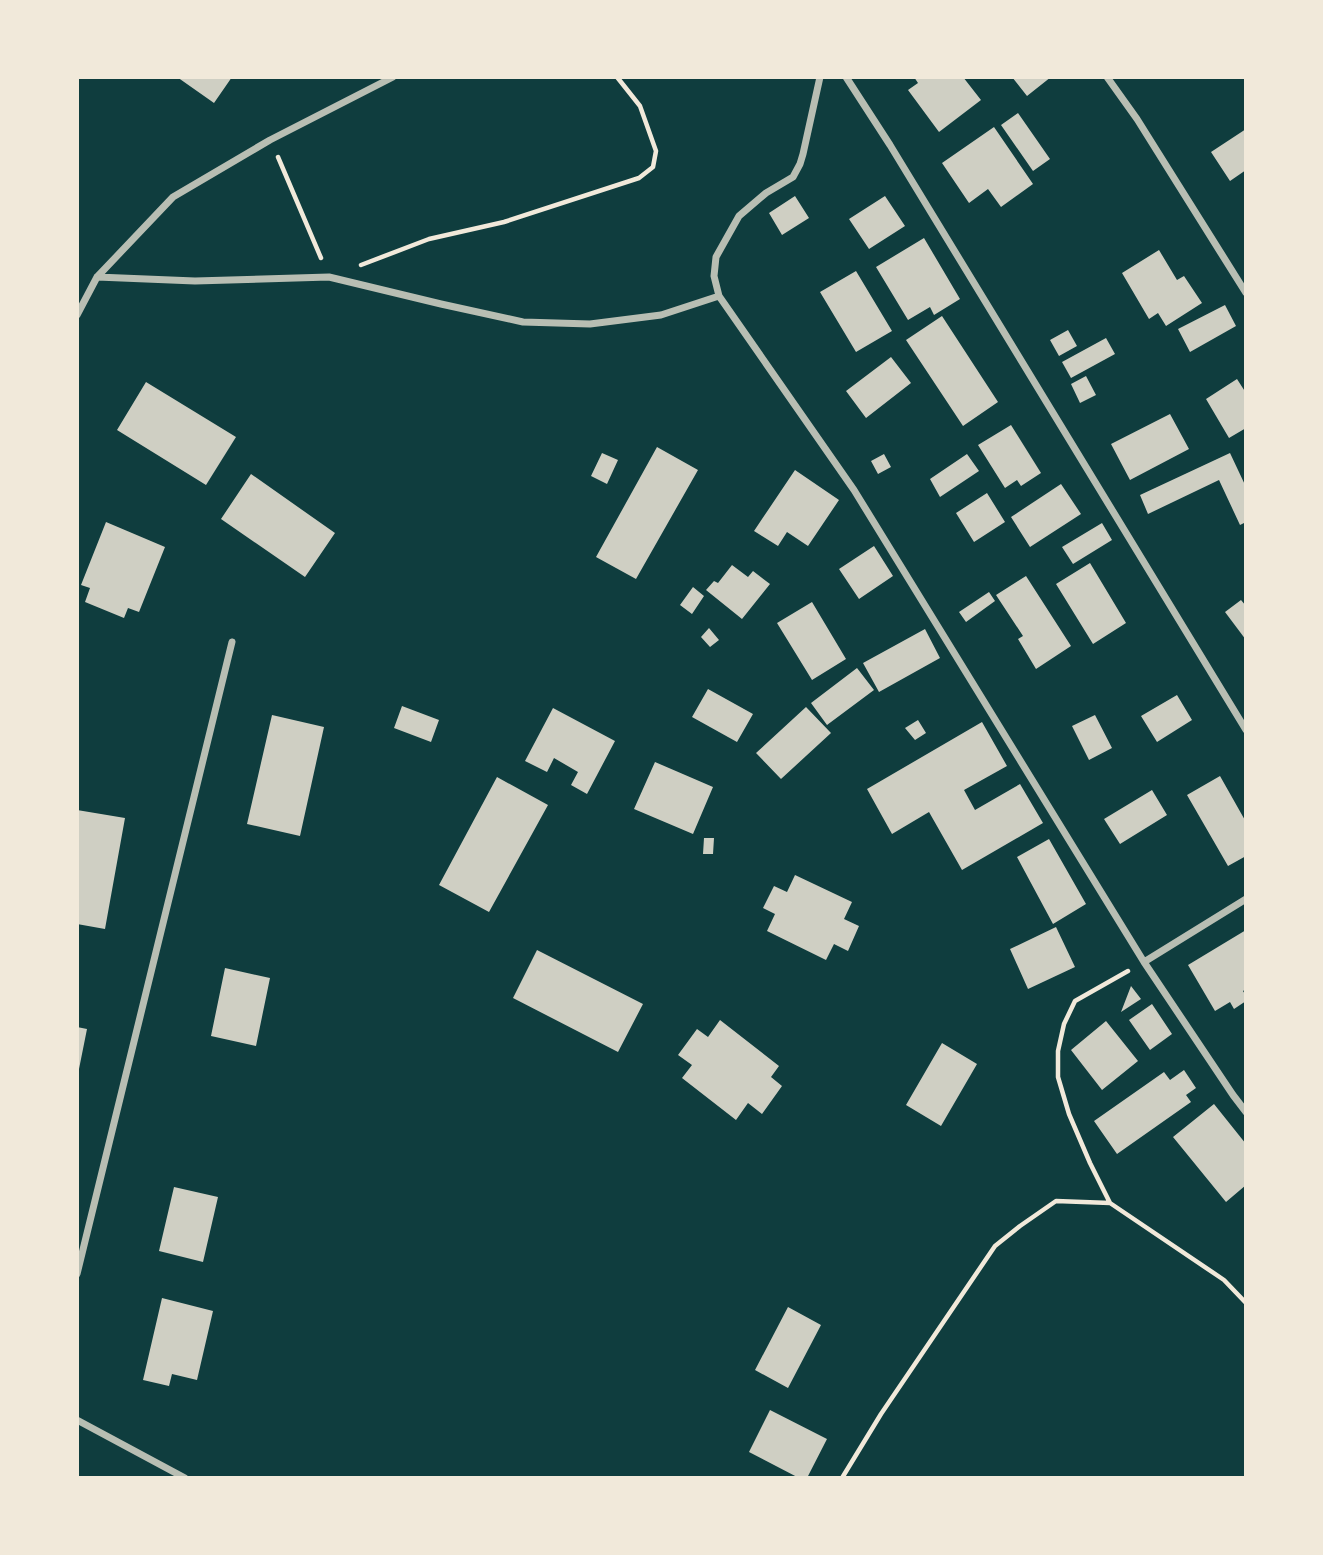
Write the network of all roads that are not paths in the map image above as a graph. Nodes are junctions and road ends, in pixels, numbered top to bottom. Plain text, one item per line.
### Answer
1 (393, 77) edge
2 (820, 77) edge
3 (846, 77) edge
4 (1107, 77) edge
5 (97, 278) junction
6 (1246, 293) edge
7 (719, 296) junction
8 (77, 315) edge
9 (232, 642) dead end
10 (1246, 730) edge
11 (1246, 899) edge
12 (1144, 962) junction
13 (1246, 1112) edge
14 (77, 1274) edge
15 (77, 1420) edge
16 (185, 1478) edge

1 - 5 street
2 - 7 street
3 - 10 street
4 - 6 street
5 - 7 street
5 - 8 street
7 - 12 street
9 - 14 street
11 - 12 street
12 - 13 street
15 - 16 street

